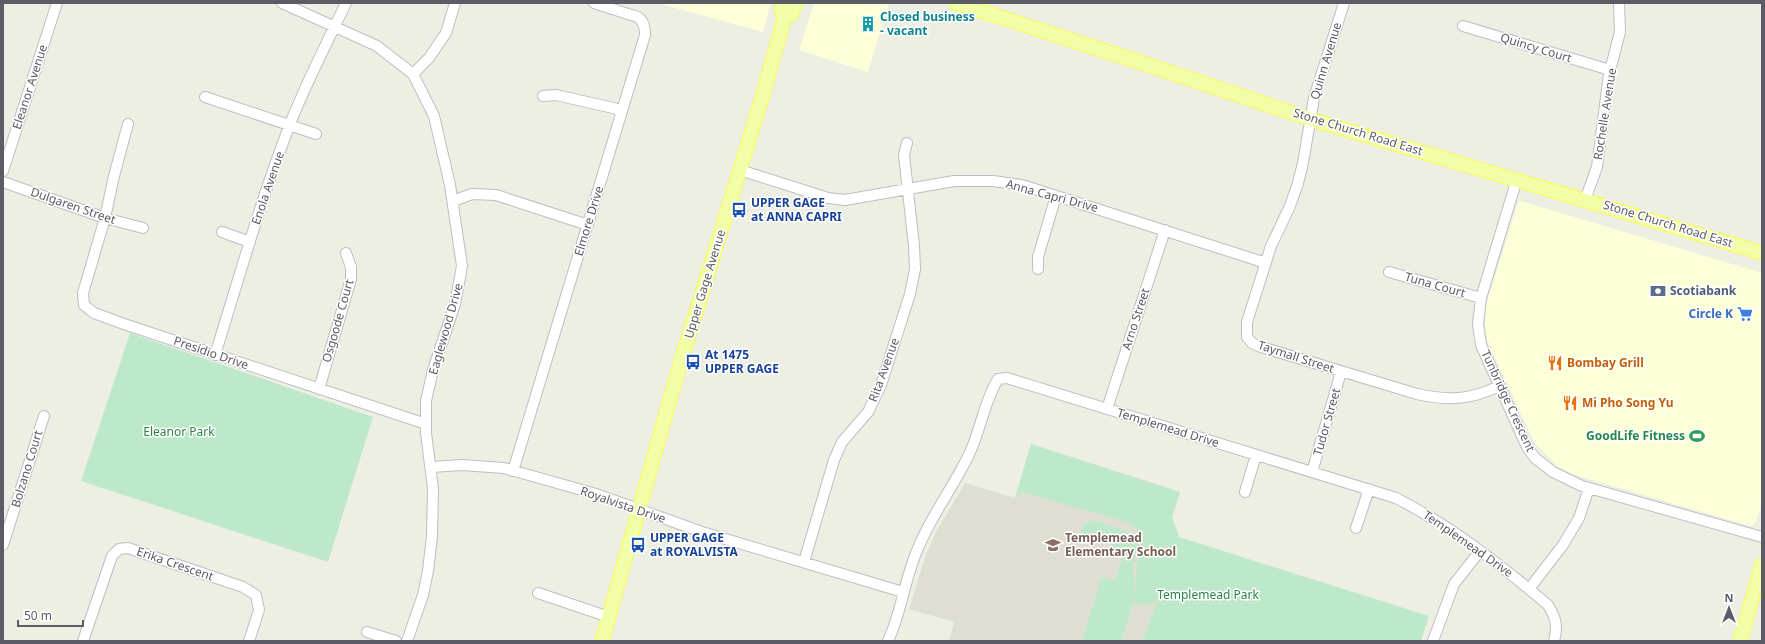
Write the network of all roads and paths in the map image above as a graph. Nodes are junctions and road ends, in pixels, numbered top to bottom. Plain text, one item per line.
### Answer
1 (57, 3) edge
2 (282, 3) edge
3 (346, 3) edge
4 (455, 3) edge
5 (594, 3) edge
6 (784, 3) edge
7 (796, 3) edge
8 (956, 3) edge
9 (1344, 3) edge
10 (1619, 3) edge
11 (607, 5) edge
12 (784, 19) junction
13 (335, 26) junction
14 (1463, 26) dead end
15 (1610, 70) junction
16 (413, 74) junction
17 (543, 96) dead end
18 (205, 97) dead end
19 (622, 110) junction
20 (1310, 119) junction
21 (128, 124) dead end
22 (290, 126) junction
23 (316, 134) dead end
24 (907, 143) dead end
25 (740, 170) junction
26 (3, 172) edge
27 (1517, 180) junction
28 (3, 182) edge
29 (907, 189) junction
30 (1056, 196) junction
31 (1586, 200) junction
32 (453, 201) junction
33 (105, 218) junction
34 (588, 225) junction
35 (143, 228) dead end
36 (1165, 230) junction
37 (222, 232) dead end
38 (250, 242) junction
39 (346, 253) dead end
40 (1762, 253) edge
41 (1266, 263) junction
42 (1038, 269) dead end
43 (1389, 272) dead end
44 (1481, 298) junction
45 (215, 355) junction
46 (1341, 372) junction
47 (1498, 386) junction
48 (319, 389) junction
49 (1107, 409) junction
50 (44, 416) dead end
51 (426, 424) junction
52 (1256, 455) junction
53 (431, 467) junction
54 (513, 471) junction
55 (1312, 472) junction
56 (1589, 488) junction
57 (1369, 489) junction
58 (1245, 492) dead end
59 (639, 511) junction
60 (1356, 528) dead end
61 (1762, 537) edge
62 (3, 545) edge
63 (1480, 551) junction
64 (804, 562) junction
65 (1762, 566) edge
66 (1529, 589) junction
67 (903, 592) junction
68 (538, 594) dead end
69 (609, 617) junction
70 (367, 632) dead end
71 (83, 641) edge
72 (249, 641) edge
73 (396, 641) edge
74 (407, 641) edge
75 (602, 641) edge
76 (888, 641) edge
77 (1433, 641) edge
78 (1554, 641) edge
79 (1740, 641) edge

1 - 26 street, Eleanor Avenue
2 - 13 street, Eaglewood Drive
3 - 13 street, Enola Avenue
4 - 16 street
5 - 11 street, Elmore Drive
6 - 12 main road, Upper Gage Avenue
7 - 12 main road, Upper Gage Avenue
8 - 20 main road, Stone Church Road East
9 - 20 street, Quinn Avenue
10 - 15 street, Rochelle Avenue
11 - 19 street, Elmore Drive
12 - 25 main road, Upper Gage Avenue
13 - 16 street, Eaglewood Drive
13 - 22 street, Enola Avenue
14 - 15 street, Quincy Court
15 - 31 street, Rochelle Avenue
16 - 32 street, Eaglewood Drive
17 - 19 street
18 - 22 street
19 - 34 street, Elmore Drive
20 - 27 main road, Stone Church Road East
20 - 41 street, Taymall Street
21 - 33 street, Presidio Drive
22 - 23 street
22 - 38 street, Enola Avenue
24 - 29 street, Rita Avenue
25 - 29 street, Anna Capri Drive
25 - 59 main road, Upper Gage Avenue
27 - 31 main road, Stone Church Road East
27 - 44 street, Tunbridge Crescent
28 - 33 street, Dulgaren Street
29 - 30 street, Anna Capri Drive
29 - 64 street, Rita Avenue
30 - 36 street, Anna Capri Drive
30 - 42 street
31 - 40 main road, Stone Church Road East
32 - 34 street
32 - 51 street, Eaglewood Drive
33 - 35 street, Dulgaren Street
33 - 45 street, Presidio Drive
34 - 54 street, Elmore Drive
36 - 41 street, Anna Capri Drive
36 - 49 street, Arno Street
37 - 38 street
38 - 45 street, Enola Avenue
39 - 48 street, Osgoode Court
41 - 46 street, Taymall Street
43 - 44 street, Tuna Court
44 - 47 street, Tunbridge Crescent
45 - 48 street, Presidio Drive
46 - 47 street, Taymall Street
46 - 55 street, Tudor Street
47 - 56 street, Tunbridge Crescent
48 - 51 street, Presidio Drive
49 - 52 street, Templemead Drive
49 - 67 street, Templemead Drive
50 - 62 street, Bolzano Court
51 - 53 street, Eaglewood Drive
52 - 55 street, Templemead Drive
52 - 58 street
53 - 54 street, Royalvista Drive
53 - 74 street, Eaglewood Drive
54 - 59 street, Royalvista Drive
55 - 57 street, Templemead Drive
56 - 61 street, Tunbridge Crescent
56 - 66 street
57 - 60 street
57 - 63 street, Templemead Drive
59 - 64 street, Royalvista Drive
59 - 69 main road, Upper Gage Avenue
63 - 66 street, Templemead Drive
63 - 77 street
64 - 67 street, Royalvista Drive
65 - 79 main road
66 - 78 street, Templemead Drive
67 - 76 street, Templemead Drive
68 - 69 street
69 - 75 main road, Upper Gage Avenue
70 - 73 street
71 - 72 street, Erika Crescent

